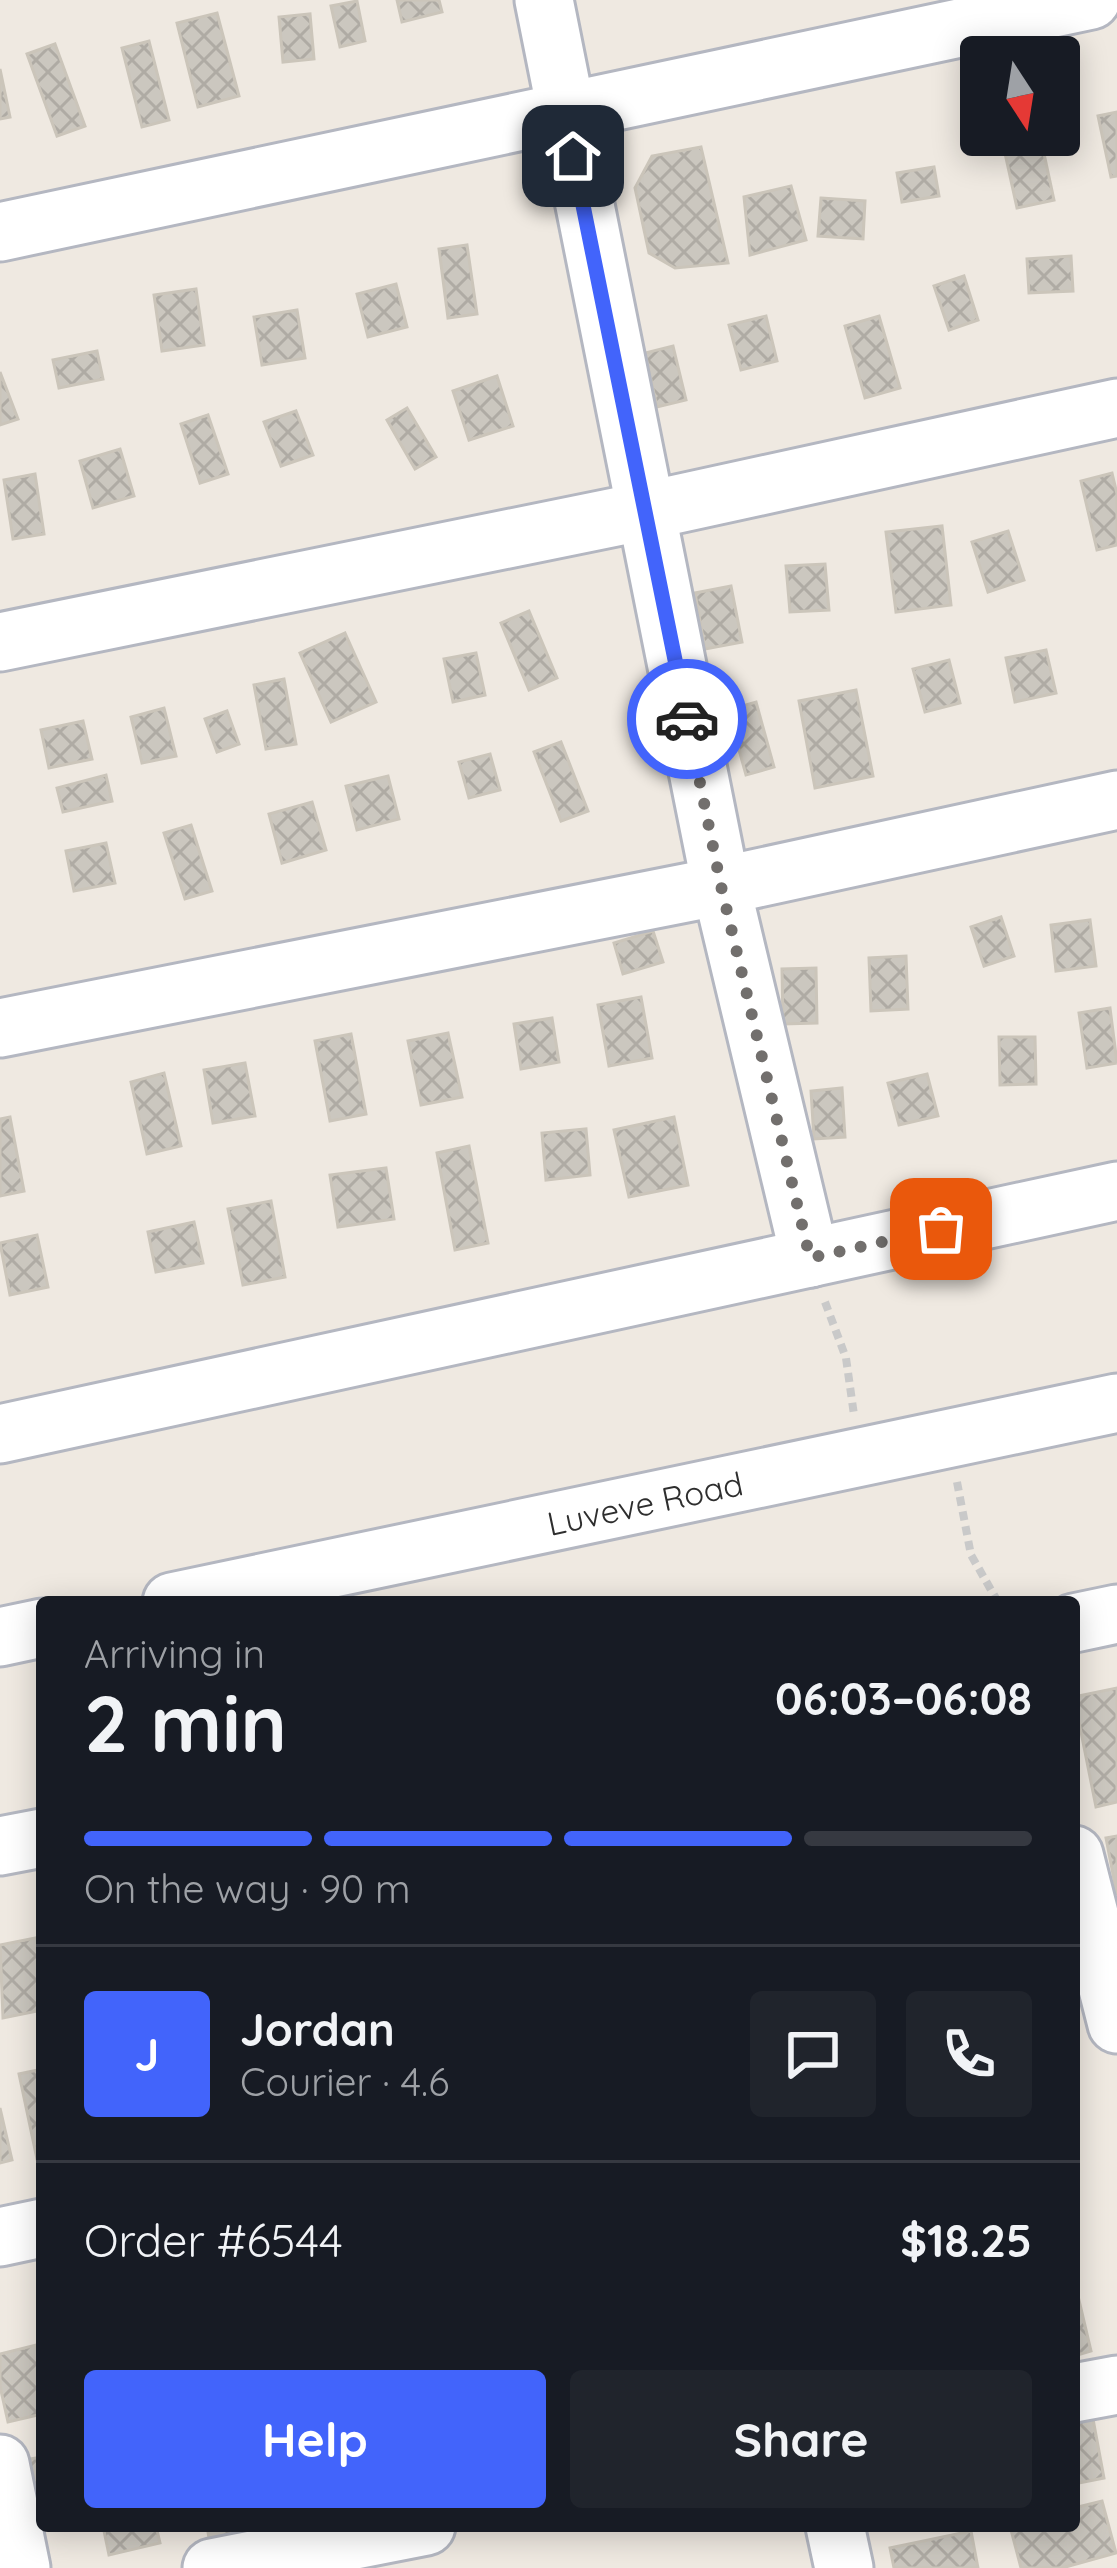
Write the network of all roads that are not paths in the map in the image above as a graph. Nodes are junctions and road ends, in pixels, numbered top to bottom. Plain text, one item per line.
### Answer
1 (544, 0) edge
2 (1091, 0) edge
3 (564, 112) junction
4 (0, 232) edge
5 (1117, 408) edge
6 (645, 511) junction
7 (0, 642) edge
8 (1117, 800) edge
9 (721, 886) junction
10 (0, 1028) edge
11 (1117, 1191) edge
12 (810, 1258) junction
13 (1117, 1402) edge
14 (0, 1434) edge
15 (201, 1596) edge
16 (1117, 1614) edge
17 (1080, 1622) edge
18 (36, 1629) edge
19 (0, 1636) edge
20 (36, 1839) edge
21 (0, 1846) edge
22 (1080, 1885) edge
23 (1105, 2009) edge
24 (36, 2229) edge
25 (0, 2237) edge
26 (1117, 2385) edge
27 (1080, 2392) edge
28 (0, 2464) edge
29 (837, 2532) edge
30 (418, 2541) edge
31 (21, 2568) edge
32 (212, 2568) edge
33 (844, 2568) edge

1 - 3 street
2 - 3 street
3 - 4 street
3 - 6 street
5 - 6 street
6 - 7 street
6 - 9 street
8 - 9 street
9 - 10 street
9 - 12 street
11 - 12 street
12 - 14 street
13 - 15 street, Luveve Road
16 - 17 street
18 - 19 street
20 - 21 street
22 - 23 street
24 - 25 street
26 - 27 street
28 - 31 street
29 - 33 street
30 - 32 street

